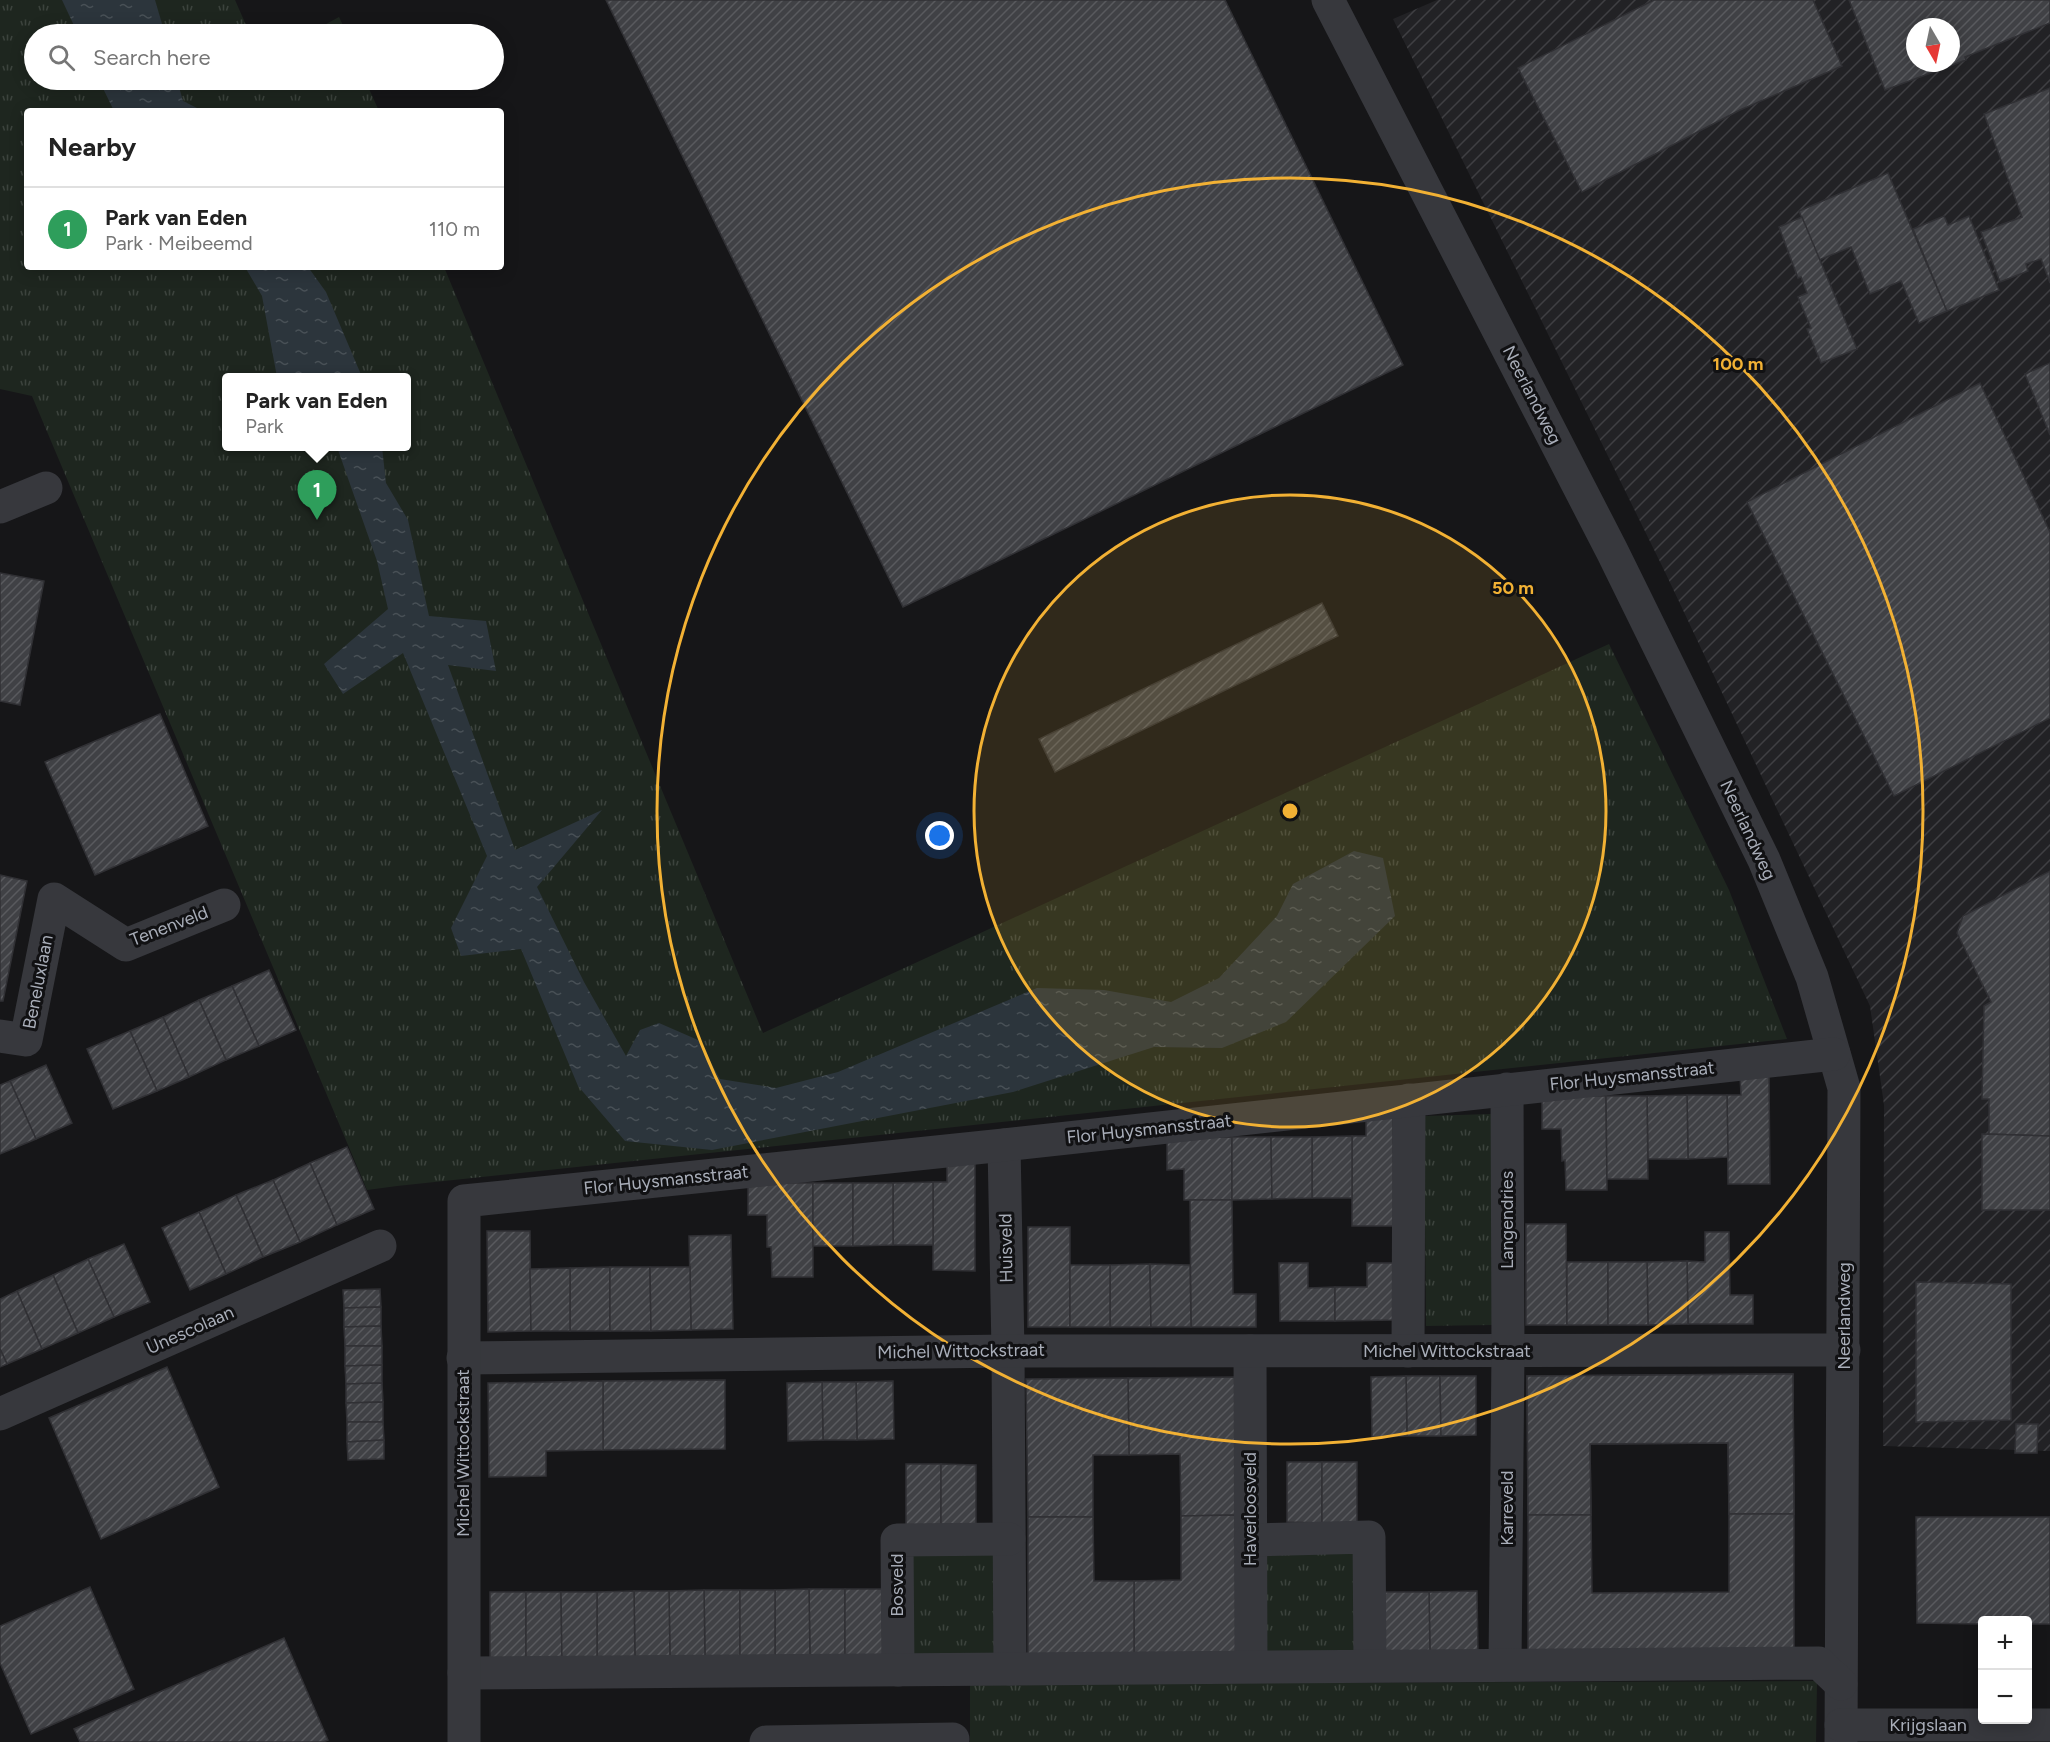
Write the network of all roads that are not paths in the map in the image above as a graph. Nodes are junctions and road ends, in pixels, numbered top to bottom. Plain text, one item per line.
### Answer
1 (1328, 0) edge
2 (46, 488) dead end
3 (0, 507) edge
4 (54, 899) joint
5 (224, 905) dead end
6 (0, 1036) edge
7 (1834, 1054) junction
8 (1507, 1089) junction
9 (1409, 1100) junction
10 (1004, 1145) junction
11 (380, 1246) dead end
12 (1008, 1350) junction
13 (1844, 1350) junction
14 (1250, 1351) junction
15 (1408, 1351) junction
16 (1508, 1351) junction
17 (463, 1358) junction
18 (0, 1414) edge
19 (1010, 1539) junction
20 (1250, 1540) junction
21 (1505, 1664) junction
22 (1370, 1665) junction
23 (1251, 1666) junction
24 (1010, 1669) junction
25 (898, 1670) junction
26 (464, 1673) junction
27 (1841, 1684) junction
28 (2050, 1725) edge
29 (1841, 1734) edge
30 (953, 1739) dead end
31 (464, 1742) edge
32 (766, 1742) edge

1 - 7 street, Neerlandweg
2 - 3 street
4 - 5 street, Tenenveld
4 - 6 street, Beneluxlaan
7 - 8 street, Flor Huysmansstraat
7 - 13 street, Neerlandweg
8 - 9 street, Flor Huysmansstraat
8 - 16 street, Langendries
9 - 10 street, Flor Huysmansstraat
9 - 15 street
10 - 12 street, Huisveld
10 - 17 street, Flor Huysmansstraat
11 - 18 street, Unescolaan
12 - 14 street, Michel Wittockstraat
12 - 17 street, Michel Wittockstraat
12 - 19 street
13 - 16 street, Michel Wittockstraat
13 - 27 street, Neerlandweg
14 - 15 street, Michel Wittockstraat
14 - 20 street, Haverloosveld
15 - 16 street, Michel Wittockstraat
16 - 21 street, Karreveld
17 - 26 street, Michel Wittockstraat
19 - 24 street
19 - 25 street, Bosveld
20 - 22 street
20 - 23 street, Haverloosveld
21 - 22 street
21 - 27 street
22 - 23 street
23 - 24 street
24 - 25 street
25 - 26 street
26 - 31 street, Michel Wittockstraat
27 - 29 street, Neerlandweg
28 - 29 street, Krijgslaan
30 - 32 street

